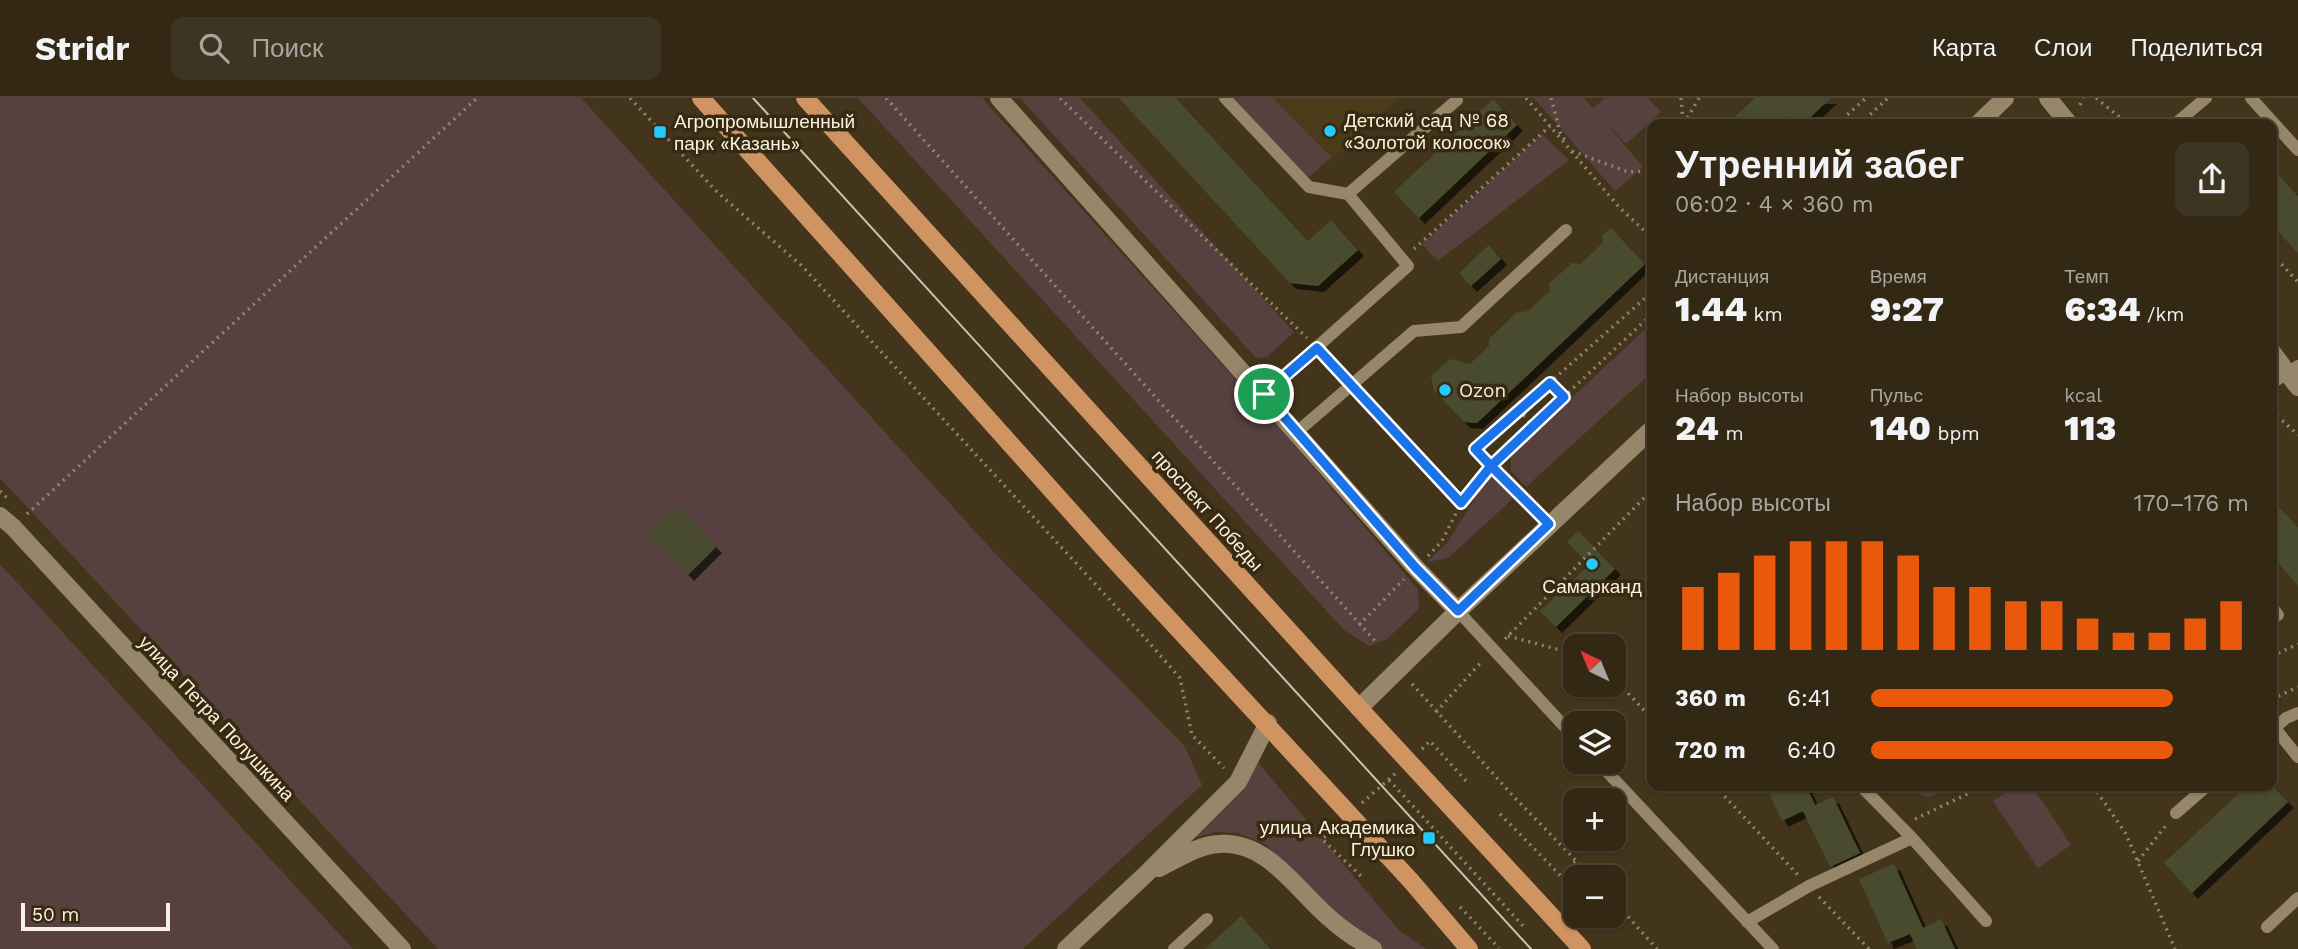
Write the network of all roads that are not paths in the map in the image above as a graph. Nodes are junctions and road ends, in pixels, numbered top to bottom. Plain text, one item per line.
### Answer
1 (701, 98) edge
2 (805, 98) edge
3 (999, 98) edge
4 (2005, 98) edge
5 (2048, 98) edge
6 (2206, 98) edge
7 (2251, 98) edge
8 (1227, 99) edge
9 (1457, 100) dead end
10 (1983, 119) edge
11 (2065, 119) edge
12 (2181, 119) edge
13 (2270, 119) edge
14 (2277, 127) edge
15 (2298, 150) edge
16 (1348, 194) junction
17 (1566, 230) dead end
18 (2277, 360) edge
19 (2289, 378) edge
20 (1264, 394) junction
21 (1297, 432) junction
22 (1647, 434) edge
23 (1475, 449) road end
24 (6, 522) edge
25 (1549, 524) junction
26 (1458, 611) junction
27 (1359, 708) junction
28 (2298, 713) edge
29 (1268, 723) junction
30 (1563, 725) edge
31 (2277, 726) edge
32 (2277, 733) edge
33 (2298, 757) edge
34 (1609, 774) edge
35 (1866, 791) edge
36 (2201, 791) edge
37 (2176, 813) road end
38 (1912, 838) junction
39 (1146, 874) junction
40 (2298, 898) edge
41 (1207, 919) dead end
42 (1986, 920) dead end
43 (1747, 922) junction
44 (2267, 927) dead end
45 (402, 949) edge
46 (1066, 949) edge
47 (1174, 949) edge
48 (1373, 949) edge
49 (1469, 949) edge
50 (1582, 949) edge
51 (1773, 949) edge

1 - 29 main road
2 - 27 main road, проспект Победы
3 - 20 street
4 - 10 street
5 - 11 street
6 - 12 lane
7 - 13 lane
8 - 16 lane
9 - 16 lane
14 - 15 lane
16 - 20 lane
17 - 21 lane
18 - 19 street
20 - 21 street
21 - 26 street
22 - 25 street
23 - 25 lane
24 - 45 street, улица Петра Полушкина
25 - 26 street
26 - 27 street
26 - 30 lane
27 - 50 main road, проспект Победы
28 - 31 lane
29 - 39 street
29 - 49 main road
32 - 33 lane
34 - 43 lane
35 - 38 lane
36 - 37 lane
38 - 42 lane
38 - 43 lane
39 - 46 street
39 - 48 street
40 - 44 lane
41 - 47 lane
43 - 51 lane

